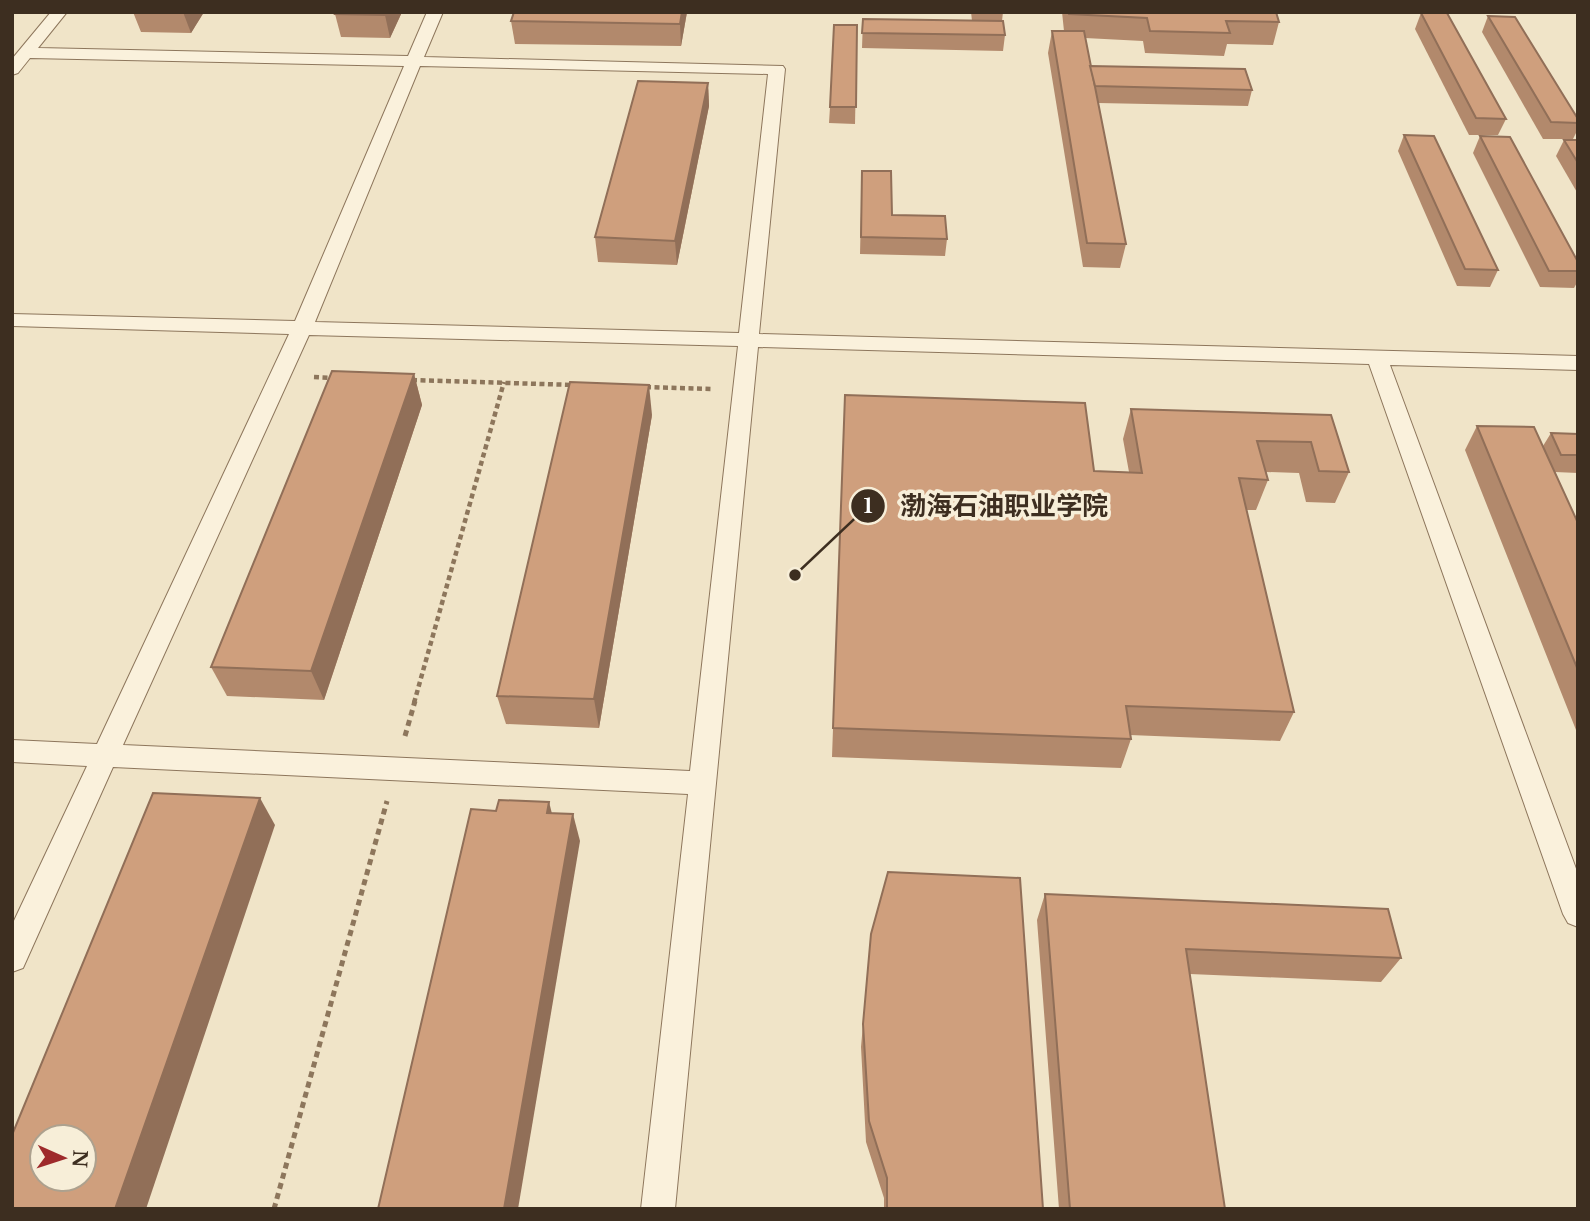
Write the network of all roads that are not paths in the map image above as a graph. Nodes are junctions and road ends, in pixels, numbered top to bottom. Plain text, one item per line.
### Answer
1 (59, 12) edge
2 (435, 12) edge
3 (26, 53) junction
4 (12, 70) edge
5 (12, 320) edge
6 (302, 328) junction
7 (748, 340) junction
8 (1377, 357) junction
9 (1578, 363) edge
10 (12, 751) edge
11 (106, 755) junction
12 (702, 783) junction
13 (1578, 914) edge
14 (12, 958) edge
15 (658, 1209) edge

1 - 3 lane
2 - 6 lane
3 - 4 lane
3 - 7 lane
5 - 6 lane
6 - 7 lane
6 - 11 lane
7 - 8 lane
7 - 12 lane
8 - 9 lane
8 - 13 lane
10 - 11 lane
11 - 12 lane
11 - 14 lane
12 - 15 lane

